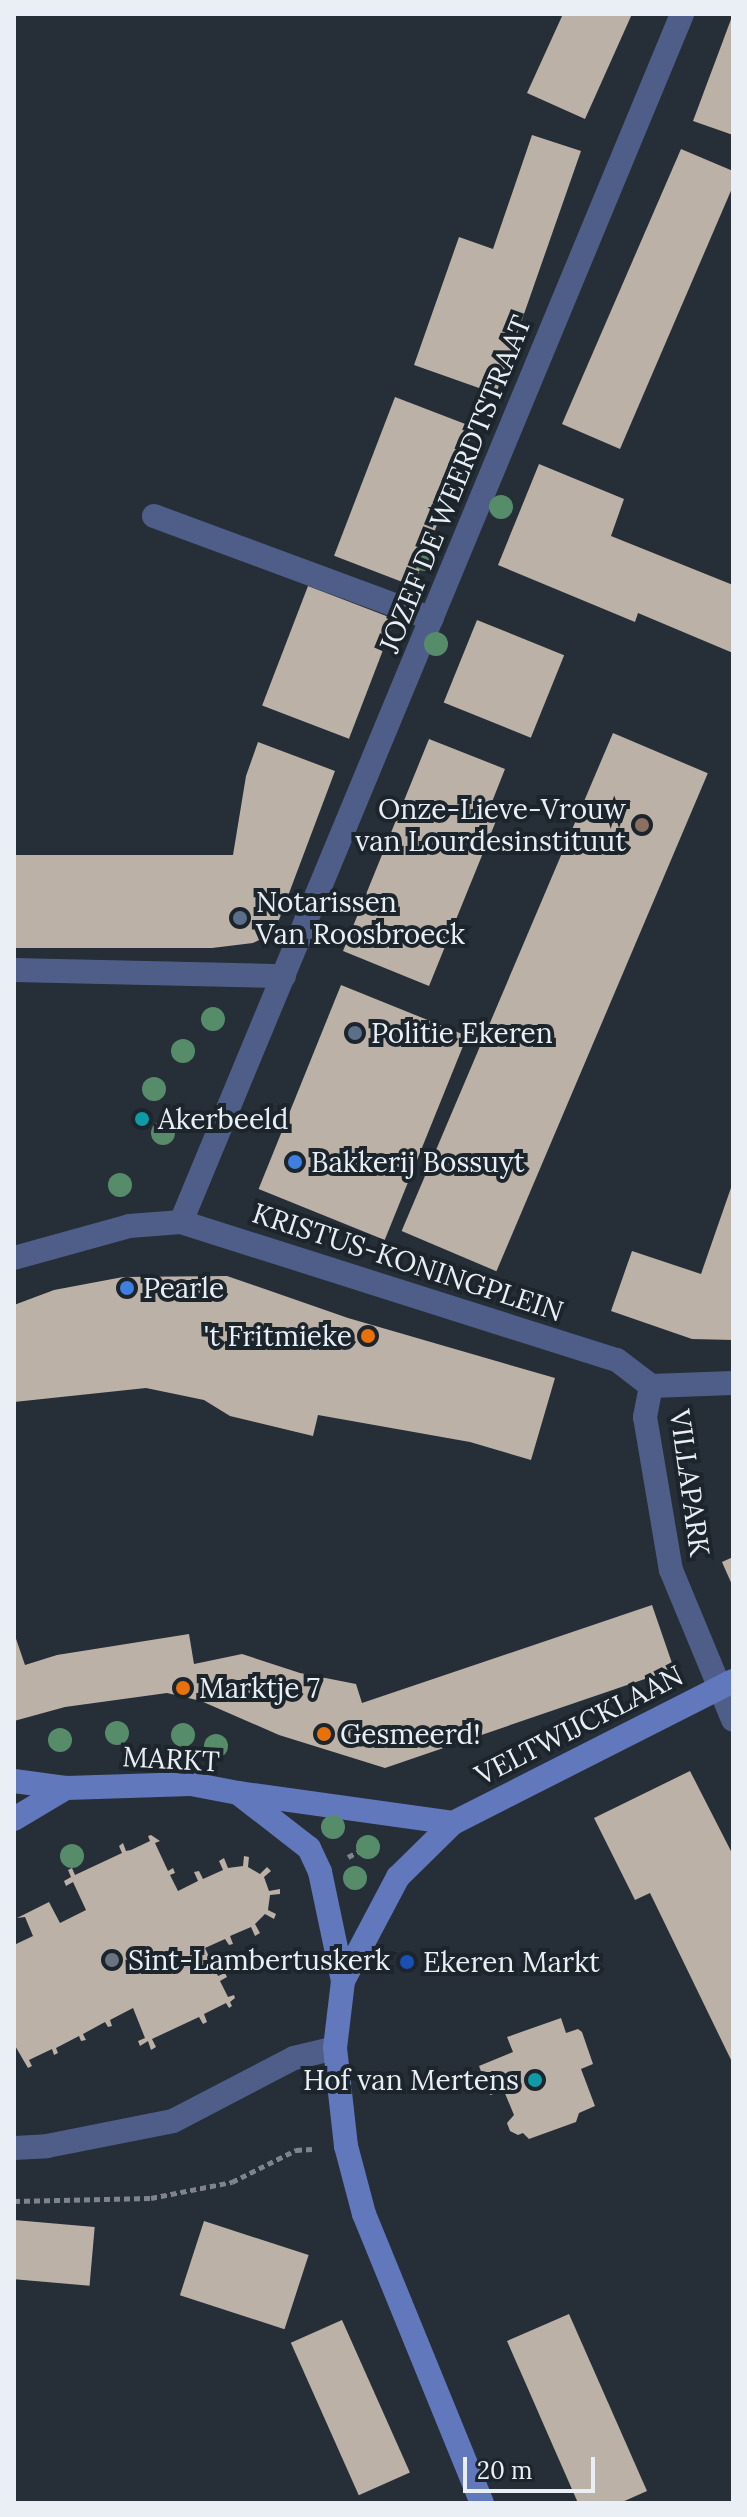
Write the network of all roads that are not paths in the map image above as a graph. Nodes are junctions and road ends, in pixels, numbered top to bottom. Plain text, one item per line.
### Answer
1 (682, 14) edge
2 (154, 516) dead end
3 (432, 619) junction
4 (14, 970) edge
5 (284, 976) junction
6 (181, 1222) junction
7 (14, 1258) edge
8 (733, 1383) edge
9 (651, 1386) junction
10 (725, 1685) edge
11 (733, 1720) edge
12 (14, 1781) edge
13 (66, 1788) junction
14 (238, 1793) junction
15 (14, 1819) edge
16 (453, 1823) junction
17 (343, 1981) junction
18 (335, 2048) junction
19 (14, 2148) edge
20 (482, 2503) edge

1 - 3 street, JOZEF DE WEERDTSTRAAT
2 - 3 street
3 - 5 street, JOZEF DE WEERDTSTRAAT
4 - 5 street
5 - 6 street
6 - 7 street, KRISTUS-KONINGPLEIN
6 - 9 street, KRISTUS-KONINGPLEIN
8 - 9 street
9 - 10 street, VILLAPARK
10 - 11 street, VILLAPARK
10 - 16 main road, VELTWIJCKLAAN
12 - 13 main road, MARKT
13 - 14 main road, MARKT
13 - 15 main road, MARKT
14 - 16 main road
14 - 17 main road, MARKT
16 - 17 main road, VELTWIJCKLAAN
17 - 18 main road
18 - 19 street
18 - 20 main road

